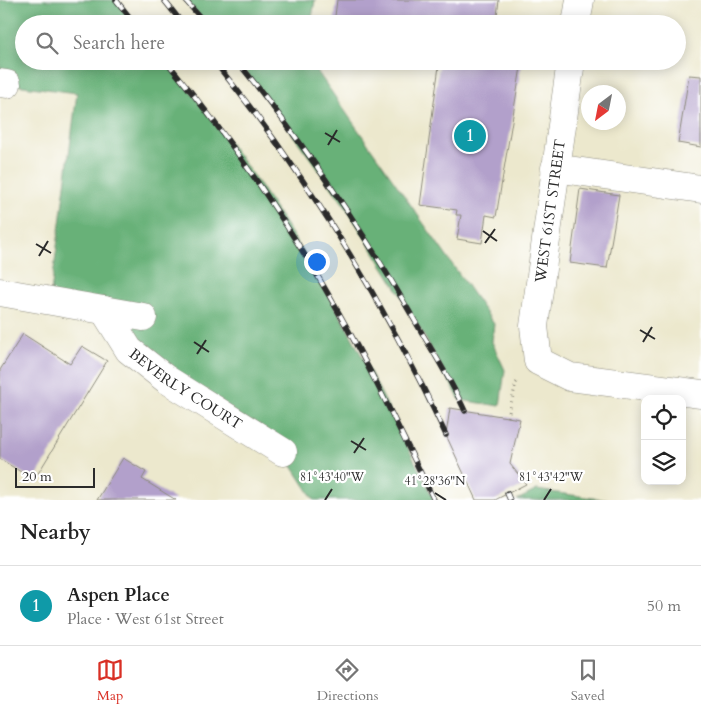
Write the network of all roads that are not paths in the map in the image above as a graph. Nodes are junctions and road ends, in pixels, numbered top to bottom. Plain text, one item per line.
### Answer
1 (580, 0) edge
2 (578, 15) edge
3 (570, 70) edge
4 (555, 168) junction
5 (701, 189) edge
6 (0, 292) edge
7 (104, 310) junction
8 (143, 317) dead end
9 (701, 394) edge
10 (283, 452) dead end

1 - 2 street
3 - 4 street, WEST 61ST STREET
4 - 5 street
4 - 9 street, WEST 61ST STREET
6 - 7 street
7 - 8 street
7 - 10 street, BEVERLY COURT

